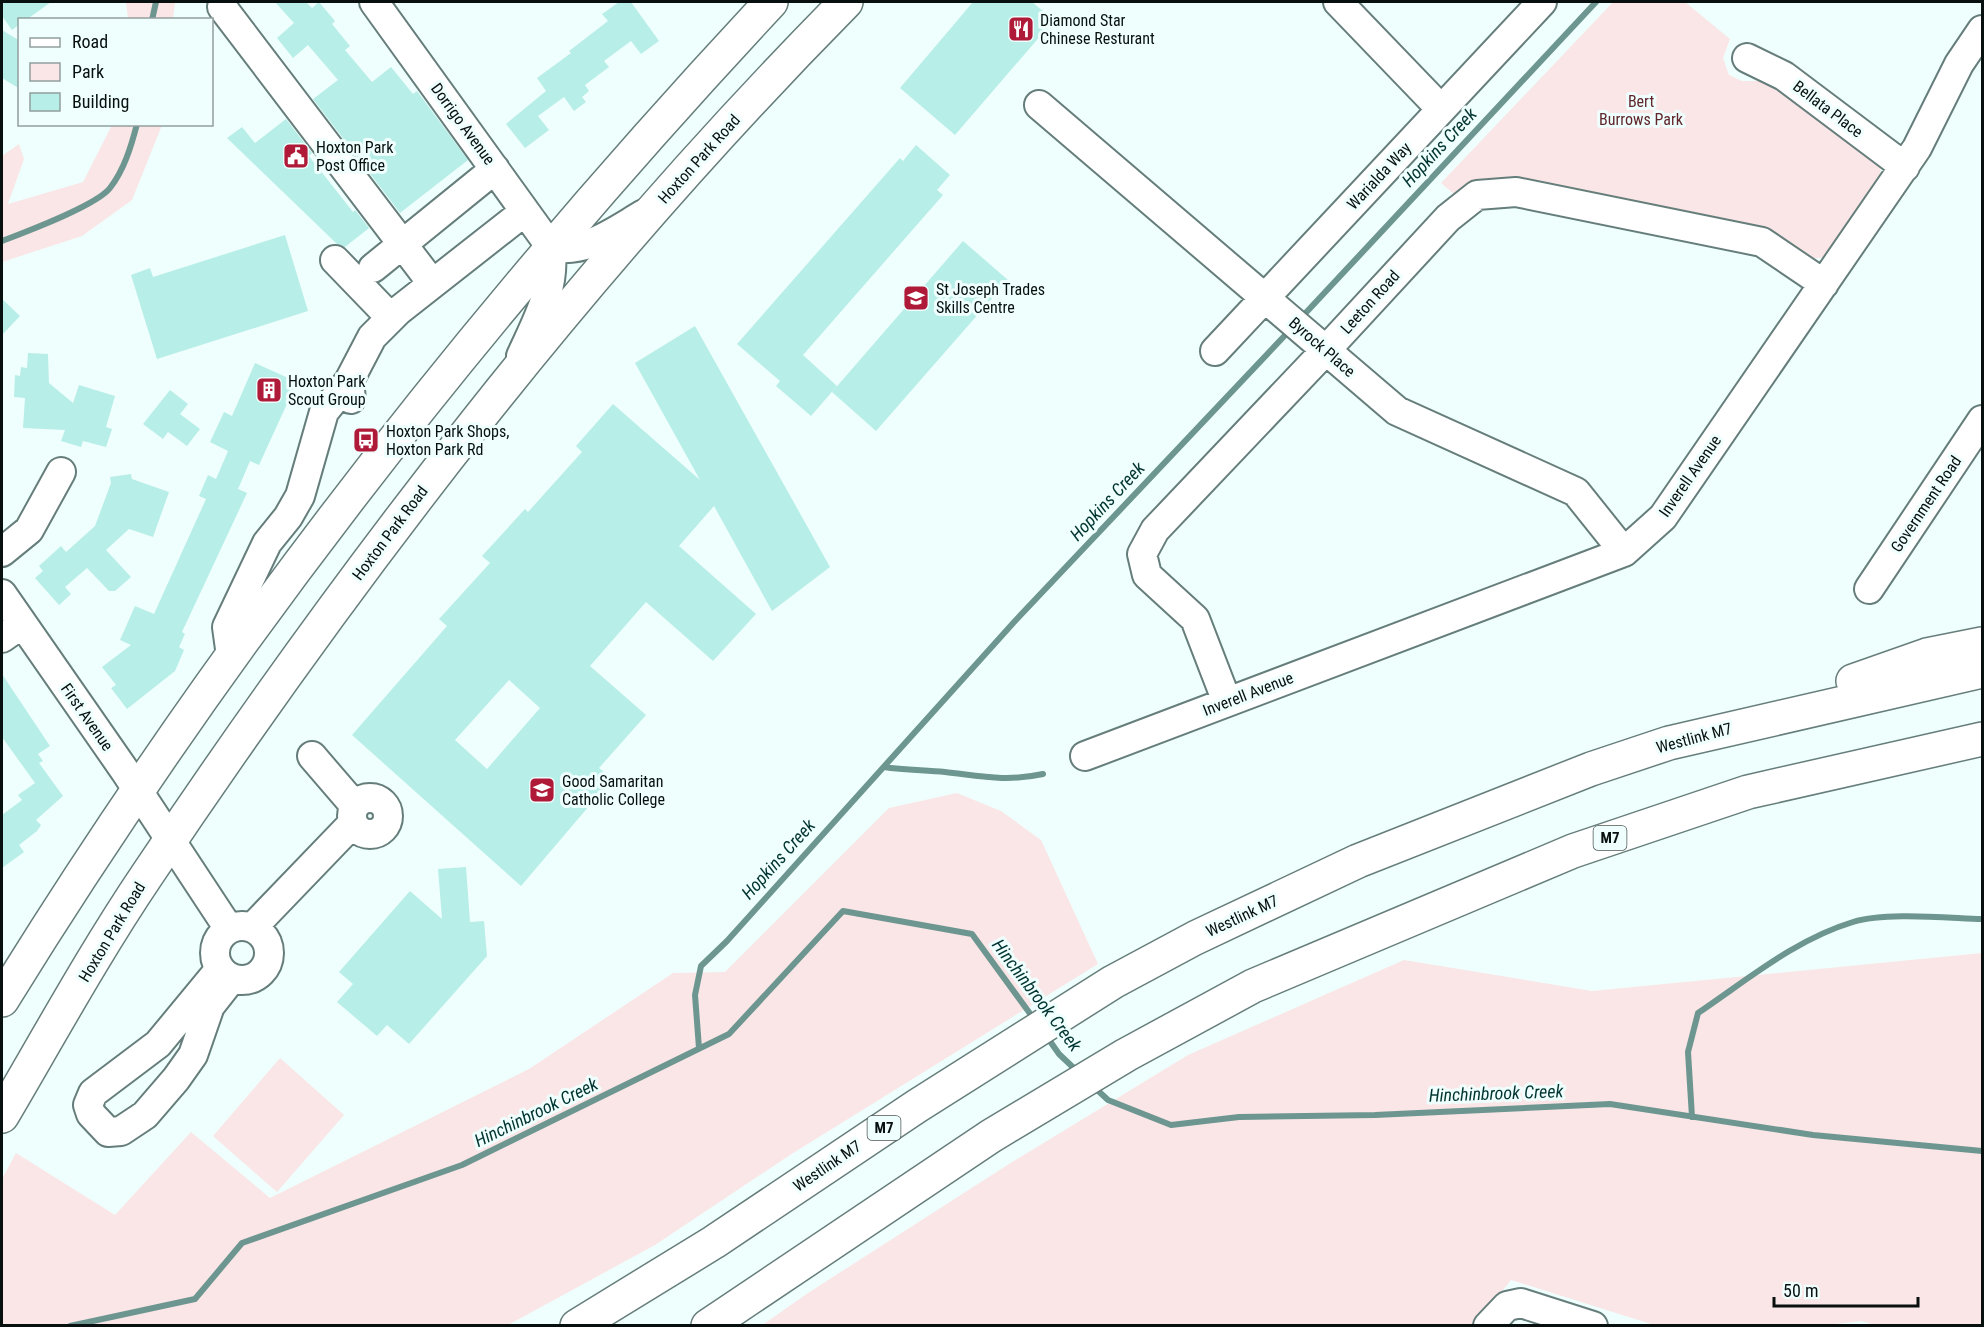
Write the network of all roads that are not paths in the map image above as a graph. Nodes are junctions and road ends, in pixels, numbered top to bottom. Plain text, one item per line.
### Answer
1 (374, 2) edge
2 (771, 2) edge
3 (846, 2) edge
4 (1338, 2) edge
5 (1542, 2) edge
6 (222, 7) dead end
7 (1983, 30) edge
8 (1747, 58) dead end
9 (1039, 105) dead end
10 (1441, 110) junction
11 (1905, 167) junction
12 (495, 169) junction
13 (654, 208) junction
14 (524, 212) junction
15 (402, 244) junction
16 (550, 246) junction
17 (335, 260) dead end
18 (373, 267) dead end
19 (432, 283) junction
20 (1824, 284) junction
21 (1265, 298) junction
22 (391, 318) junction
23 (1326, 350) junction
24 (1215, 351) dead end
25 (508, 384) junction
26 (1983, 420) edge
27 (61, 472) dead end
28 (2, 552) edge
29 (1624, 552) junction
30 (1869, 589) dead end
31 (2, 594) edge
32 (12, 631) edge
33 (1983, 644) edge
34 (231, 656) junction
35 (1983, 671) edge
36 (1227, 702) junction
37 (1983, 739) edge
38 (1669, 743) junction
39 (1983, 755) edge
40 (312, 756) dead end
41 (1085, 756) dead end
42 (138, 790) junction
43 (1748, 792) junction
44 (171, 841) junction
45 (241, 929) junction
46 (226, 974) junction
47 (2, 1000) edge
48 (2, 1116) edge
49 (577, 1326) edge
50 (708, 1326) edge
51 (1488, 1326) edge
52 (1593, 1326) edge

1 - 12 street, Dorrigo Avenue
2 - 16 main road
3 - 13 main road, Hoxton Park Road
4 - 10 street
5 - 10 street, Warialda Way
6 - 15 street
7 - 11 street, Inverell Avenue
8 - 11 street, Bellata Place
9 - 21 street, Byrock Place
10 - 21 street, Warialda Way
11 - 20 street, Inverell Avenue
12 - 14 street, Dorrigo Avenue
12 - 15 street
13 - 16 street
13 - 25 main road, Hoxton Park Road
14 - 16 street, Dorrigo Avenue
14 - 19 street
15 - 18 street
15 - 19 street
16 - 25 street
16 - 34 main road
17 - 22 street
19 - 22 street
20 - 23 street, Leeton Road
20 - 29 street, Inverell Avenue
21 - 23 street, Byrock Place
21 - 24 street, Warialda Way
22 - 34 street
23 - 29 street, Byrock Place
23 - 36 street, Leeton Road
25 - 44 main road, Hoxton Park Road
26 - 30 street, Government Road
27 - 28 street
29 - 36 street, Inverell Avenue
31 - 32 street, First Avenue
32 - 42 street, First Avenue
33 - 38 main road
34 - 42 main road
35 - 38 main road, Westlink M7 / M7
36 - 41 street, Inverell Avenue
37 - 43 main road, M7
38 - 49 main road, Westlink M7 / M7
39 - 43 main road, M7
40 - 45 street
42 - 44 street, First Avenue
42 - 47 main road
43 - 50 main road, M7
44 - 45 street, First Avenue
44 - 48 main road, Hoxton Park Road
45 - 46 street
45 - 46 street
46 - 46 street
51 - 52 street

